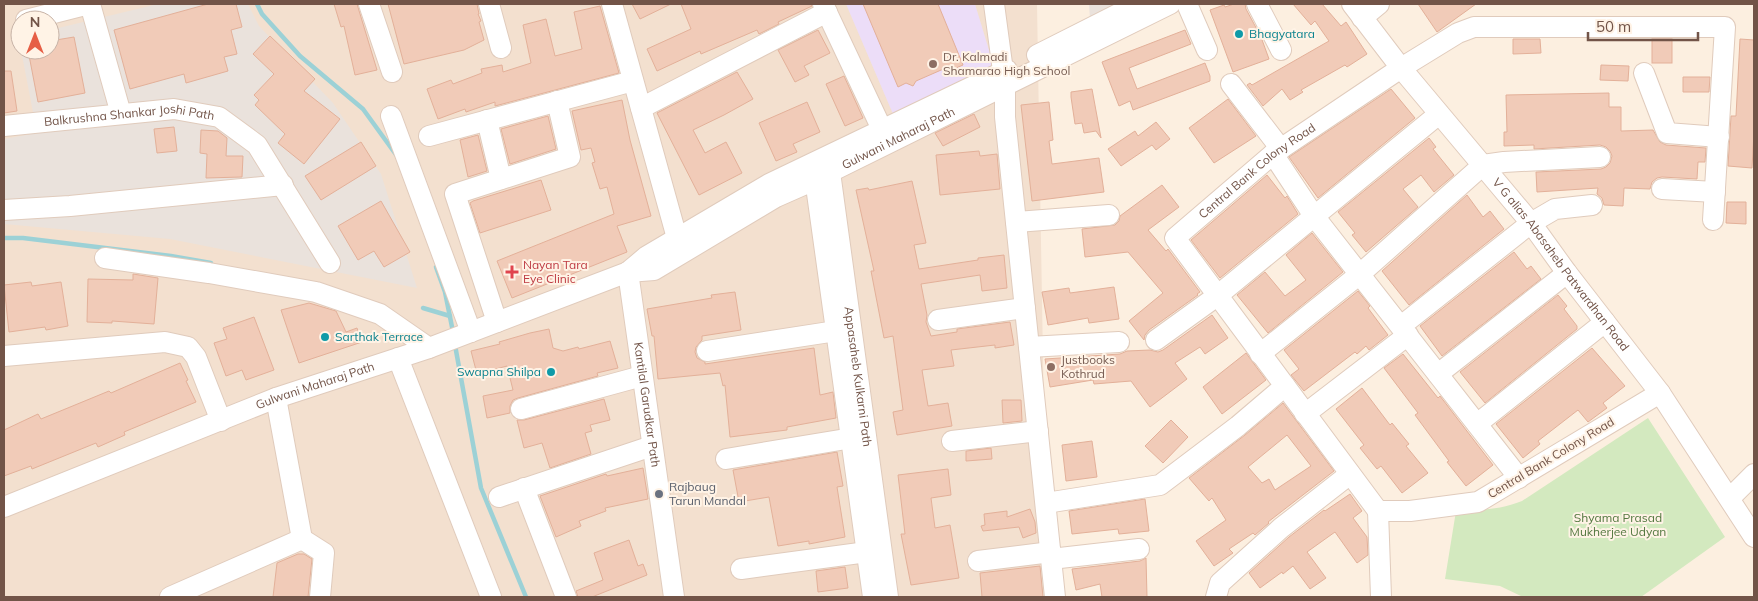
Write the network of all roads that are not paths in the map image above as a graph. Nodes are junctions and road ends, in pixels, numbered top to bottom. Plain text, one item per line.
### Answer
1 (89, 4) edge
2 (369, 4) edge
3 (489, 4) edge
4 (612, 4) edge
5 (994, 4) edge
6 (1138, 4) edge
7 (1170, 4) edge
8 (1187, 4) edge
9 (1256, 4) edge
10 (1379, 4) edge
11 (825, 8) edge
12 (60, 11) edge
13 (1357, 11) edge
14 (501, 48) dead end
15 (1207, 50) dead end
16 (1281, 50) dead end
17 (1401, 68) junction
18 (392, 72) dead end
19 (1644, 73) dead end
20 (1004, 79) junction
21 (633, 80) junction
22 (1231, 84) dead end
23 (557, 102) junction
24 (641, 108) junction
25 (121, 114) junction
26 (1439, 114) junction
27 (391, 116) dead end
28 (486, 120) junction
29 (4, 126) edge
30 (429, 136) dead end
31 (884, 136) junction
32 (1720, 137) junction
33 (1277, 151) junction
34 (1600, 157) dead end
35 (1483, 165) junction
36 (821, 168) junction
37 (501, 179) junction
38 (282, 185) junction
39 (1662, 189) dead end
40 (1716, 192) junction
41 (1592, 205) dead end
42 (4, 210) edge
43 (1109, 214) dead end
44 (1314, 216) junction
45 (1713, 220) dead end
46 (1016, 222) junction
47 (1530, 223) junction
48 (677, 238) junction
49 (105, 258) dead end
50 (330, 263) dead end
51 (628, 272) junction
52 (1567, 273) junction
53 (1360, 274) junction
54 (1217, 296) junction
55 (1025, 308) junction
56 (938, 320) dead end
57 (496, 322) junction
58 (1605, 322) junction
59 (836, 331) junction
60 (1404, 331) junction
61 (471, 332) junction
62 (1156, 340) dead end
63 (1119, 342) dead end
64 (1029, 347) junction
65 (429, 348) junction
66 (707, 351) dead end
67 (1260, 354) junction
68 (4, 356) edge
69 (398, 358) junction
70 (1438, 374) junction
71 (642, 376) junction
72 (1285, 386) junction
73 (1660, 393) junction
74 (276, 398) junction
75 (521, 409) dead end
76 (1306, 414) junction
77 (221, 421) junction
78 (1477, 424) junction
79 (1038, 431) junction
80 (859, 437) junction
81 (952, 440) dead end
82 (652, 446) junction
83 (726, 458) dead end
84 (1350, 474) junction
85 (1754, 474) edge
86 (1519, 478) junction
87 (524, 488) junction
88 (499, 497) dead end
89 (1730, 498) junction
90 (1046, 502) junction
91 (4, 507) edge
92 (1378, 511) junction
93 (1754, 537) edge
94 (302, 539) junction
95 (1139, 549) dead end
96 (867, 552) junction
97 (1051, 556) junction
98 (978, 561) dead end
99 (741, 569) dead end
100 (170, 597) edge
101 (320, 597) edge
102 (490, 597) edge
103 (566, 597) edge
104 (674, 597) edge
105 (873, 597) edge
106 (888, 597) edge
107 (1056, 597) edge
108 (1216, 597) edge
109 (1381, 597) edge

1 - 12 street
1 - 25 street
2 - 18 street
3 - 14 street
4 - 21 street
5 - 20 street
6 - 20 street, Gulwani Maharaj Path
7 - 20 street, Gulwani Maharaj Path
8 - 15 street
9 - 16 street
10 - 13 street
11 - 24 street
11 - 31 street
13 - 17 street, V G alias Abasaheb Patwardhan Road
17 - 26 street, V G alias Abasaheb Patwardhan Road
17 - 32 street, Central Bank Colony Road
17 - 33 street, Central Bank Colony Road
19 - 32 street
20 - 31 street, Gulwani Maharaj Path
20 - 46 street
21 - 23 street
21 - 24 street
22 - 33 street
23 - 28 street
23 - 37 street
24 - 48 street
25 - 29 street, Balkrushna Shankar Joshi Path
25 - 38 street, Balkrushna Shankar Joshi Path
26 - 35 street, V G alias Abasaheb Patwardhan Road
26 - 44 street
27 - 61 street
28 - 30 street
28 - 37 street
31 - 36 street, Gulwani Maharaj Path
32 - 40 street
33 - 44 street
33 - 54 street, Central Bank Colony Road
34 - 35 street
35 - 47 street, V G alias Abasaheb Patwardhan Road
35 - 53 street
36 - 48 street, Gulwani Maharaj Path
36 - 51 street, Gulwani Maharaj Path
36 - 59 street, Appasaheb Kulkarni Path
36 - 80 street, Appasaheb Kulkarni Path
37 - 57 street
38 - 42 street
38 - 50 street, Balkrushna Shankar Joshi Path
39 - 40 street
40 - 45 street
41 - 47 street
43 - 46 street
44 - 53 street
44 - 54 street
46 - 55 street
47 - 52 street, V G alias Abasaheb Patwardhan Road
47 - 60 street
48 - 51 street, Gulwani Maharaj Path
49 - 65 street
51 - 57 street, Gulwani Maharaj Path
51 - 71 street, Kantilal Garudkar Path
52 - 58 street, V G alias Abasaheb Patwardhan Road
52 - 70 street
53 - 60 street
53 - 67 street
54 - 62 street
54 - 67 street, Central Bank Colony Road
55 - 56 street
55 - 64 street
57 - 61 street, Gulwani Maharaj Path
58 - 73 street, V G alias Abasaheb Patwardhan Road
58 - 78 street
59 - 66 street
59 - 80 street, Appasaheb Kulkarni Path
60 - 70 street
60 - 76 street
61 - 65 street, Gulwani Maharaj Path
63 - 64 street
64 - 79 street
65 - 69 street, Gulwani Maharaj Path
67 - 72 street, Central Bank Colony Road
68 - 77 street
69 - 74 street, Gulwani Maharaj Path
69 - 102 street
70 - 78 street
71 - 75 street
71 - 82 street, Kantilal Garudkar Path
72 - 76 street, Central Bank Colony Road
72 - 90 street
73 - 86 street, Central Bank Colony Road
73 - 89 street, V G alias Abasaheb Patwardhan Road
74 - 77 street, Gulwani Maharaj Path
74 - 94 street
76 - 84 street, Central Bank Colony Road
77 - 91 street, Gulwani Maharaj Path
78 - 86 street
79 - 81 street
79 - 90 street
80 - 83 street
80 - 96 street, Appasaheb Kulkarni Path
80 - 106 street, Appasaheb Kulkarni Path
82 - 87 street
82 - 104 street, Kantilal Garudkar Path
84 - 92 street, Central Bank Colony Road
84 - 108 street
85 - 89 street
86 - 92 street, Central Bank Colony Road
87 - 88 street
87 - 103 street
89 - 93 street, V G alias Abasaheb Patwardhan Road
90 - 97 street
92 - 109 street
94 - 100 street
94 - 101 street
95 - 97 street
96 - 99 street
96 - 105 street, Appasaheb Kulkarni Path
97 - 98 street
97 - 107 street

